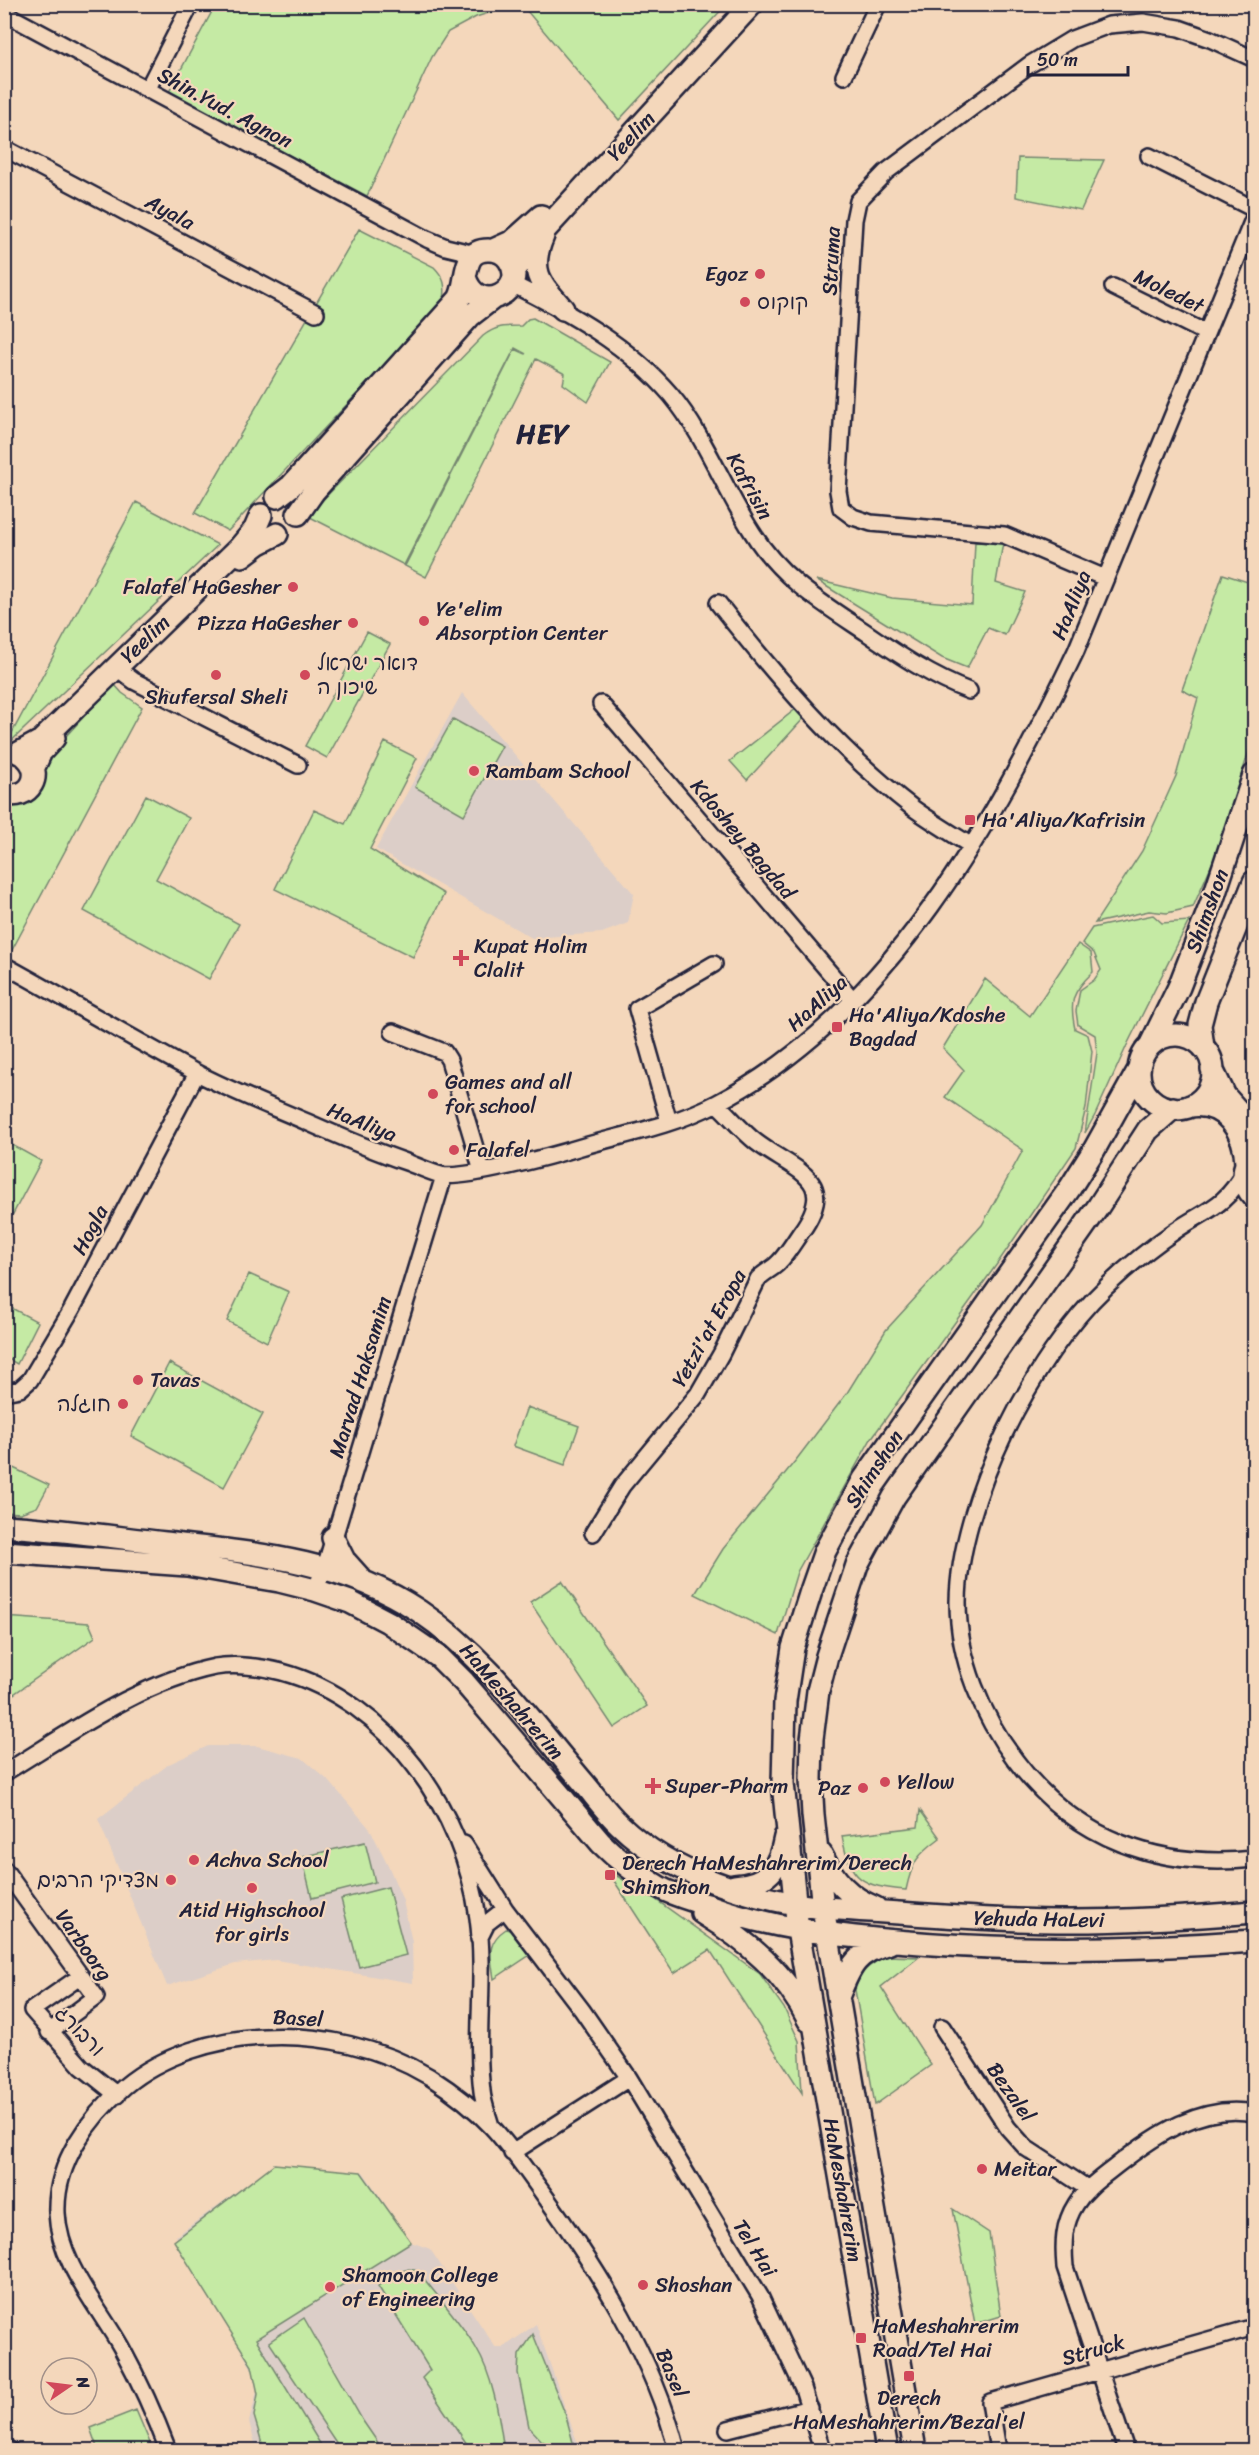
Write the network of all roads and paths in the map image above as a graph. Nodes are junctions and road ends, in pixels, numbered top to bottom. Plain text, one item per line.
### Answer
1 (192, 4) edge
2 (737, 4) edge
3 (752, 4) edge
4 (878, 4) edge
5 (4, 13) edge
6 (1254, 59) edge
7 (844, 76) dead end
8 (147, 90) junction
9 (4, 148) edge
10 (1149, 156) dead end
11 (1254, 209) edge
12 (1254, 217) edge
13 (545, 230) junction
14 (475, 262) junction
15 (513, 277) junction
16 (1113, 287) dead end
17 (492, 298) junction
18 (563, 309) junction
19 (316, 313) dead end
20 (1206, 333) junction
21 (277, 497) junction
22 (298, 514) junction
23 (261, 515) junction
24 (277, 534) junction
25 (1105, 578) junction
26 (718, 603) dead end
27 (122, 672) junction
28 (969, 691) dead end
29 (601, 704) dead end
30 (19, 758) edge
31 (298, 765) dead end
32 (1254, 775) edge
33 (6, 795) edge
34 (970, 845) junction
35 (1254, 882) edge
36 (714, 964) dead end
37 (4, 965) edge
38 (853, 1000) junction
39 (393, 1032) dead end
40 (1151, 1044) junction
41 (1203, 1047) junction
42 (1139, 1069) junction
43 (1212, 1069) junction
44 (197, 1073) junction
45 (717, 1104) junction
46 (1181, 1107) junction
47 (669, 1122) junction
48 (1254, 1129) edge
49 (1248, 1162) edge
50 (482, 1170) junction
51 (444, 1176) junction
52 (1254, 1199) edge
53 (1222, 1203) junction
54 (4, 1392) edge
55 (4, 1526) edge
56 (593, 1533) dead end
57 (333, 1538) junction
58 (4, 1552) edge
59 (325, 1567) junction
60 (361, 1579) junction
61 (315, 1590) junction
62 (4, 1773) edge
63 (451, 1825) junction
64 (788, 1827) junction
65 (815, 1832) junction
66 (1254, 1859) edge
67 (4, 1869) edge
68 (729, 1886) junction
69 (660, 1888) junction
70 (795, 1905) junction
71 (823, 1908) junction
72 (505, 1909) junction
73 (885, 1912) junction
74 (1254, 1912) edge
75 (798, 1930) junction
76 (827, 1934) junction
77 (480, 1939) junction
78 (896, 1941) junction
79 (1254, 1941) edge
80 (81, 1976) junction
81 (838, 1997) junction
82 (942, 2027) dead end
83 (49, 2032) junction
84 (818, 2042) junction
85 (629, 2078) junction
86 (117, 2095) junction
87 (1254, 2113) edge
88 (491, 2126) junction
89 (512, 2152) junction
90 (1087, 2188) junction
91 (1254, 2327) edge
92 (1101, 2370) junction
93 (810, 2408) junction
94 (728, 2429) dead end
95 (4, 2448) edge
96 (10, 2451) edge
97 (168, 2451) edge
98 (677, 2451) edge
99 (822, 2451) edge
100 (887, 2451) edge
101 (915, 2451) edge
102 (998, 2451) edge
103 (1126, 2451) edge

1 - 8 street
2 - 14 main road, Yeelim
3 - 13 main road, Yeelim
4 - 7 street
5 - 8 street, Shin.Yud. Agnon
6 - 25 street, Struma
8 - 14 street, Shin.Yud. Agnon
9 - 19 street, Ayala
10 - 11 street
12 - 20 street, HaAliya
13 - 15 main road, Yeelim
13 - 18 main road
14 - 15 main road
14 - 17 main road
14 - 21 main road
15 - 17 main road
15 - 18 street, Kafrisin
16 - 20 street, Moledet
17 - 22 main road
18 - 28 street, Kafrisin
20 - 25 street, HaAliya
21 - 22 main road
21 - 23 main road
22 - 24 main road
23 - 24 main road
23 - 30 main road, Yeelim
24 - 27 main road, Yeelim
25 - 34 street, HaAliya
26 - 34 street
27 - 30 main road, Yeelim
27 - 31 street, Yeelim
29 - 38 street, Kdoshey Bagdad
30 - 33 main road
32 - 40 main road, Shimshon
34 - 38 street, HaAliya
35 - 41 main road, Shimshon
36 - 47 street
37 - 44 street, HaAliya
38 - 45 street, HaAliya
39 - 50 street
40 - 41 main road
40 - 42 main road
41 - 43 main road
42 - 46 main road
42 - 64 main road, Shimshon
43 - 46 main road
43 - 48 main road
44 - 51 street, HaAliya
44 - 54 street, Hogla
45 - 47 street, HaAliya
45 - 56 street, Yetzi'at Eropa
46 - 49 main road
46 - 65 main road, Shimshon
47 - 50 street, HaAliya
49 - 52 main road
49 - 53 street
50 - 51 street, HaAliya
51 - 57 street, Marvad Haksamim
52 - 53 street
53 - 66 street
55 - 59 main road, HaMeshahrerim
57 - 59 street, Marvad Haksamim
57 - 60 main road
58 - 61 main road, HaMeshahrerim
59 - 60 main road, HaMeshahrerim
59 - 61 street, Marvad Haksamim
60 - 68 main road, HaMeshahrerim
61 - 69 main road, HaMeshahrerim
62 - 63 street
63 - 72 street, Tel Hai
63 - 77 street
64 - 68 main road
64 - 70 main road, Shimshon
65 - 71 main road, Shimshon
65 - 73 main road
67 - 80 street, Varboorg
68 - 70 main road, HaMeshahrerim
69 - 75 main road, HaMeshahrerim
69 - 84 main road
70 - 71 main road, HaMeshahrerim
70 - 75 main road, Shimshon
71 - 73 main road, Yehuda HaLevi
71 - 76 main road, HaMeshahrerim
72 - 77 street
72 - 85 street, Tel Hai
73 - 74 main road, Yehuda HaLevi
75 - 76 main road, HaMeshahrerim
75 - 84 main road, HaMeshahrerim
76 - 78 main road, Yehuda HaLevi
76 - 81 main road, HaMeshahrerim
77 - 88 street
78 - 79 main road, Yehuda HaLevi
78 - 81 main road
80 - 83 street, Varboorg
80 - 83 street, ורבורג
81 - 101 main road, HaMeshahrerim
82 - 90 street, Bezalel
83 - 86 street, ורבורג
84 - 100 main road, HaMeshahrerim
85 - 89 street
85 - 93 street, Tel Hai
86 - 88 street, Basel
86 - 97 street, Basel
87 - 90 street
88 - 89 street, Basel
89 - 98 street, Basel
90 - 92 street
91 - 92 street, Struck
92 - 102 street, Struck
92 - 103 street
93 - 94 street
93 - 99 street, Tel Hai
95 - 96 street

